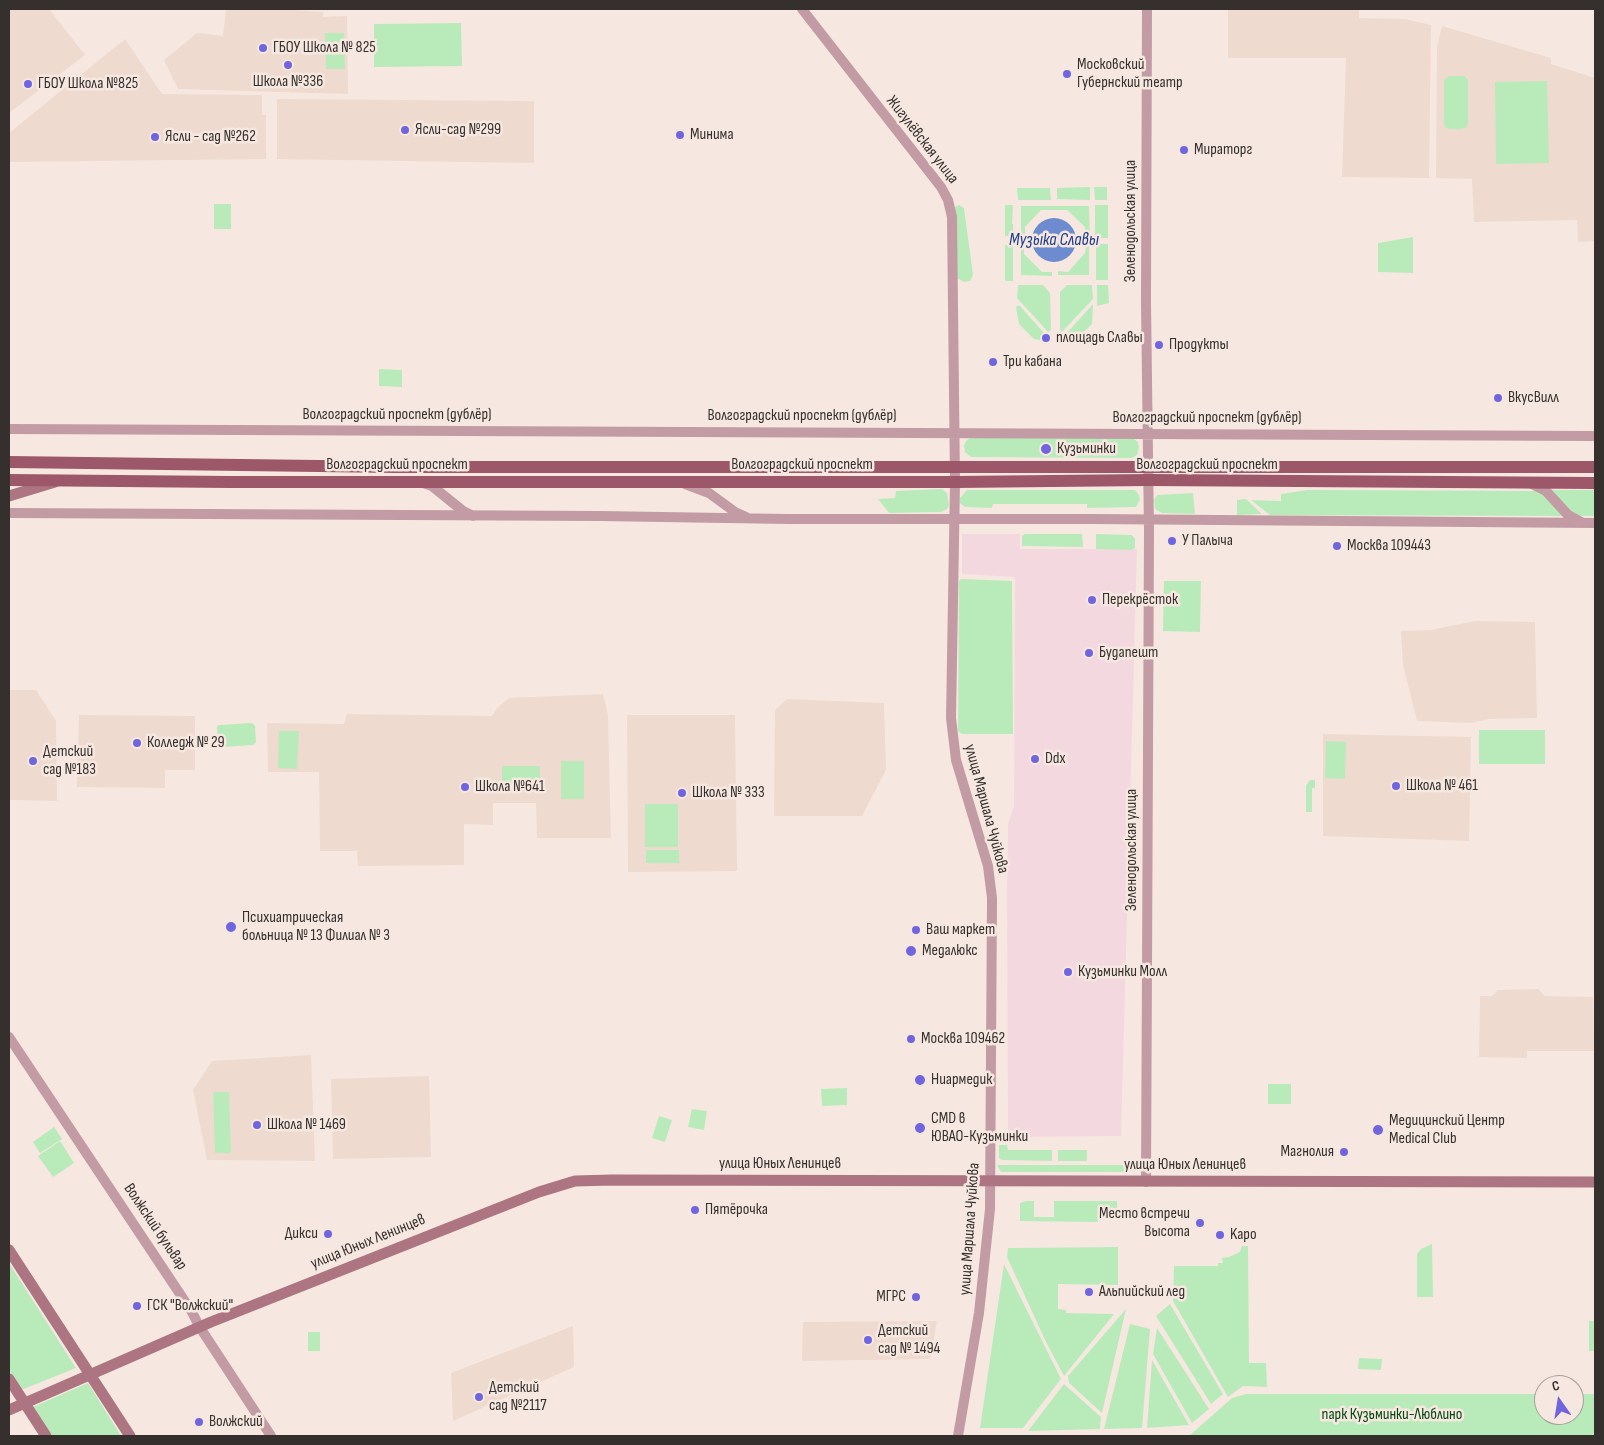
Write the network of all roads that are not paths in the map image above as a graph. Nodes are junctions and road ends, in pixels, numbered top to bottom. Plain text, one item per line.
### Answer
1 (802, 9) edge
2 (1147, 9) edge
3 (9, 429) edge
4 (955, 432) junction
5 (1148, 434) junction
6 (1595, 436) edge
7 (9, 462) edge
8 (1149, 466) junction
9 (1595, 467) edge
10 (955, 468) junction
11 (9, 480) edge
12 (65, 480) junction
13 (1149, 480) junction
14 (417, 481) junction
15 (674, 482) junction
16 (955, 482) junction
17 (1529, 483) junction
18 (1595, 484) edge
19 (9, 496) edge
20 (9, 513) edge
21 (474, 516) junction
22 (955, 518) junction
23 (752, 519) junction
24 (1149, 519) junction
25 (1584, 523) junction
26 (1595, 523) edge
27 (9, 1037) edge
28 (990, 1182) junction
29 (1146, 1182) junction
30 (1595, 1182) edge
31 (9, 1250) edge
32 (199, 1326) junction
33 (90, 1374) junction
34 (9, 1379) edge
35 (25, 1404) junction
36 (9, 1410) edge
37 (46, 1436) edge
38 (130, 1436) edge
39 (271, 1436) edge
40 (958, 1436) edge

1 - 4 street, Жигулёвская улица
2 - 5 street, Зеленодольская улица
3 - 4 street, Волгоградский проспект (дублёр)
4 - 5 street, Волгоградский проспект (дублёр)
4 - 10 street, Жигулёвская улица
5 - 6 street, Волгоградский проспект (дублёр)
5 - 8 street, Зеленодольская улица
7 - 10 main road, Волгоградский проспект
8 - 9 main road, Волгоградский проспект
8 - 10 main road, Волгоградский проспект
8 - 13 street, Зеленодольская улица
10 - 16 street, Жигулёвская улица
11 - 12 main road, Волгоградский проспект
12 - 14 main road, Волгоградский проспект
12 - 19 main road
13 - 16 main road, Волгоградский проспект
13 - 17 main road, Волгоградский проспект
13 - 24 street, Зеленодольская улица
14 - 15 main road, Волгоградский проспект
14 - 21 street
15 - 16 main road, Волгоградский проспект
15 - 23 street
16 - 22 street, улица Маршала Чуйкова
17 - 18 main road, Волгоградский проспект
17 - 25 street
20 - 21 street
21 - 23 street
22 - 23 street
22 - 24 street
22 - 28 street, улица Маршала Чуйкова
24 - 25 street
24 - 29 street, Зеленодольская улица
25 - 26 street
27 - 32 street, Волжский бульвар
28 - 29 main road, улица Юных Ленинцев
28 - 32 main road, улица Юных Ленинцев
28 - 40 street, улица Маршала Чуйкова
29 - 30 main road, улица Юных Ленинцев
31 - 33 main road
32 - 33 main road, улица Юных Ленинцев
32 - 39 street, Волжский бульвар
33 - 35 main road, улица Юных Ленинцев
33 - 38 main road
34 - 35 main road
35 - 36 main road, улица Юных Ленинцев
35 - 37 main road

